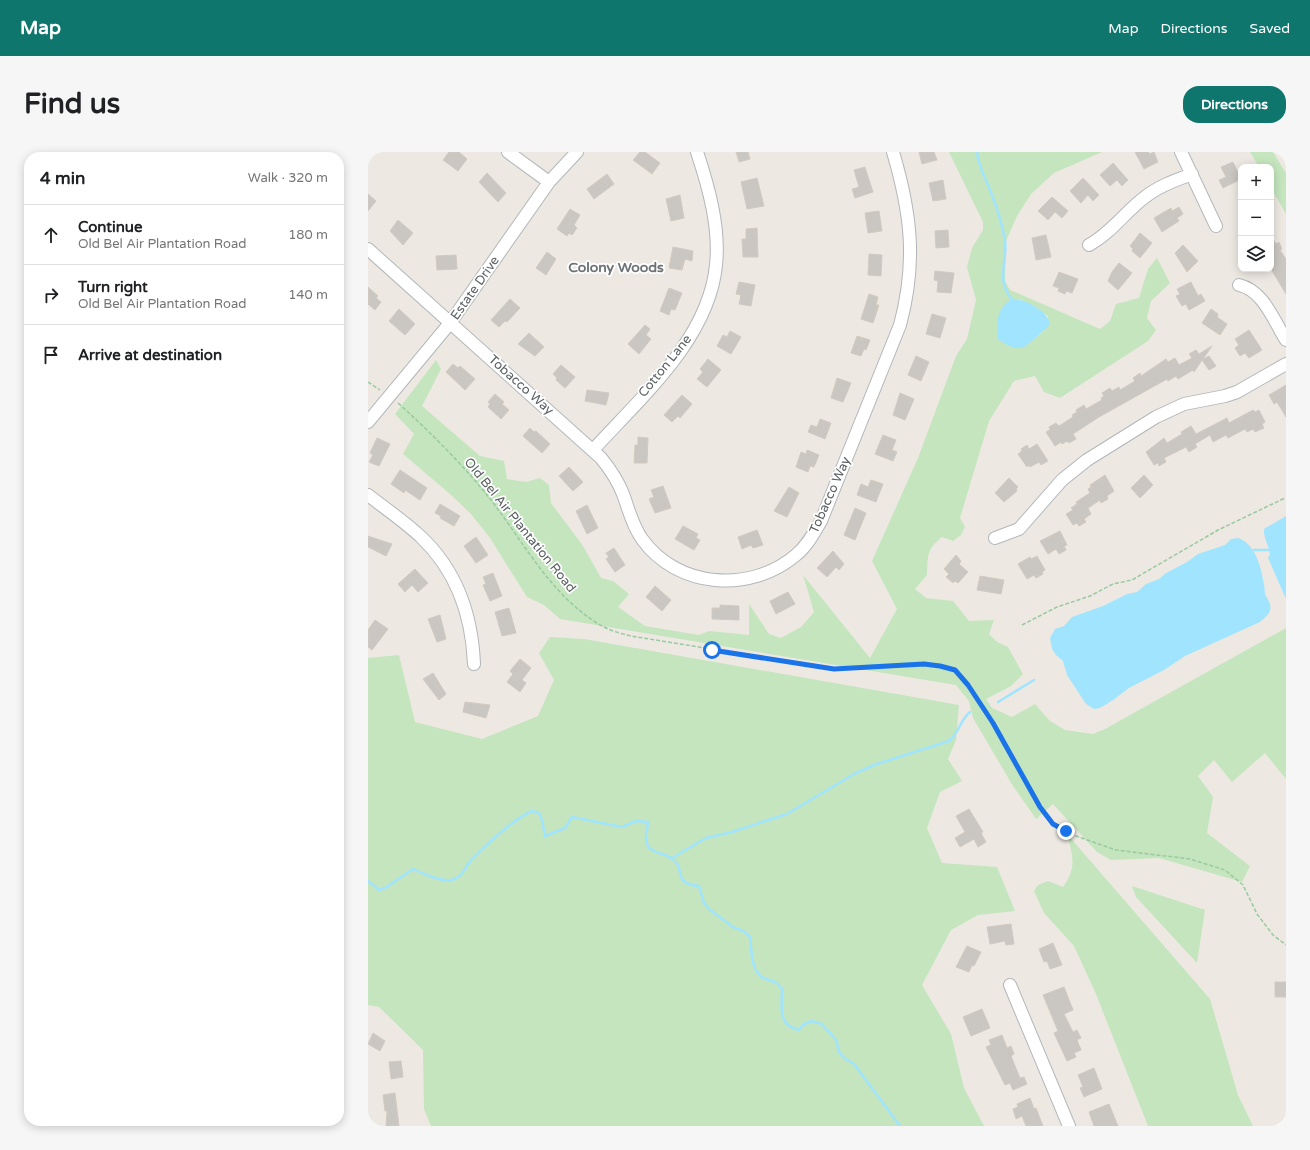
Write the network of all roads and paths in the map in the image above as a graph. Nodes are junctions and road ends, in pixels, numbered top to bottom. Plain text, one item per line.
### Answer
1 (508, 152) edge
2 (577, 152) edge
3 (697, 152) edge
4 (893, 152) edge
5 (1181, 152) edge
6 (1192, 174) junction
7 (549, 182) junction
8 (1216, 226) dead end
9 (1089, 245) dead end
10 (368, 249) edge
11 (1239, 285) dead end
12 (450, 323) junction
13 (1286, 340) edge
14 (1286, 364) edge
15 (368, 382) edge
16 (389, 396) junction
17 (368, 422) edge
18 (593, 450) junction
19 (368, 495) edge
20 (1285, 498) dead end
21 (995, 538) dead end
22 (1022, 625) dead end
23 (474, 664) dead end
24 (1286, 945) edge
25 (1010, 985) dead end
26 (1069, 1126) edge

1 - 7 street
2 - 7 street, Estate Drive
3 - 18 street, Cotton Lane
4 - 18 street, Tobacco Way
5 - 6 street
6 - 8 street
6 - 9 street
7 - 12 street, Estate Drive
10 - 12 street, Tobacco Way
11 - 13 street
12 - 16 street, Estate Drive
12 - 18 street, Tobacco Way
14 - 21 street
15 - 16 path, Old Bel Air Plantation Road
16 - 17 street, Estate Drive
16 - 24 path, Old Bel Air Plantation Road
19 - 23 street
20 - 22 path
25 - 26 street

